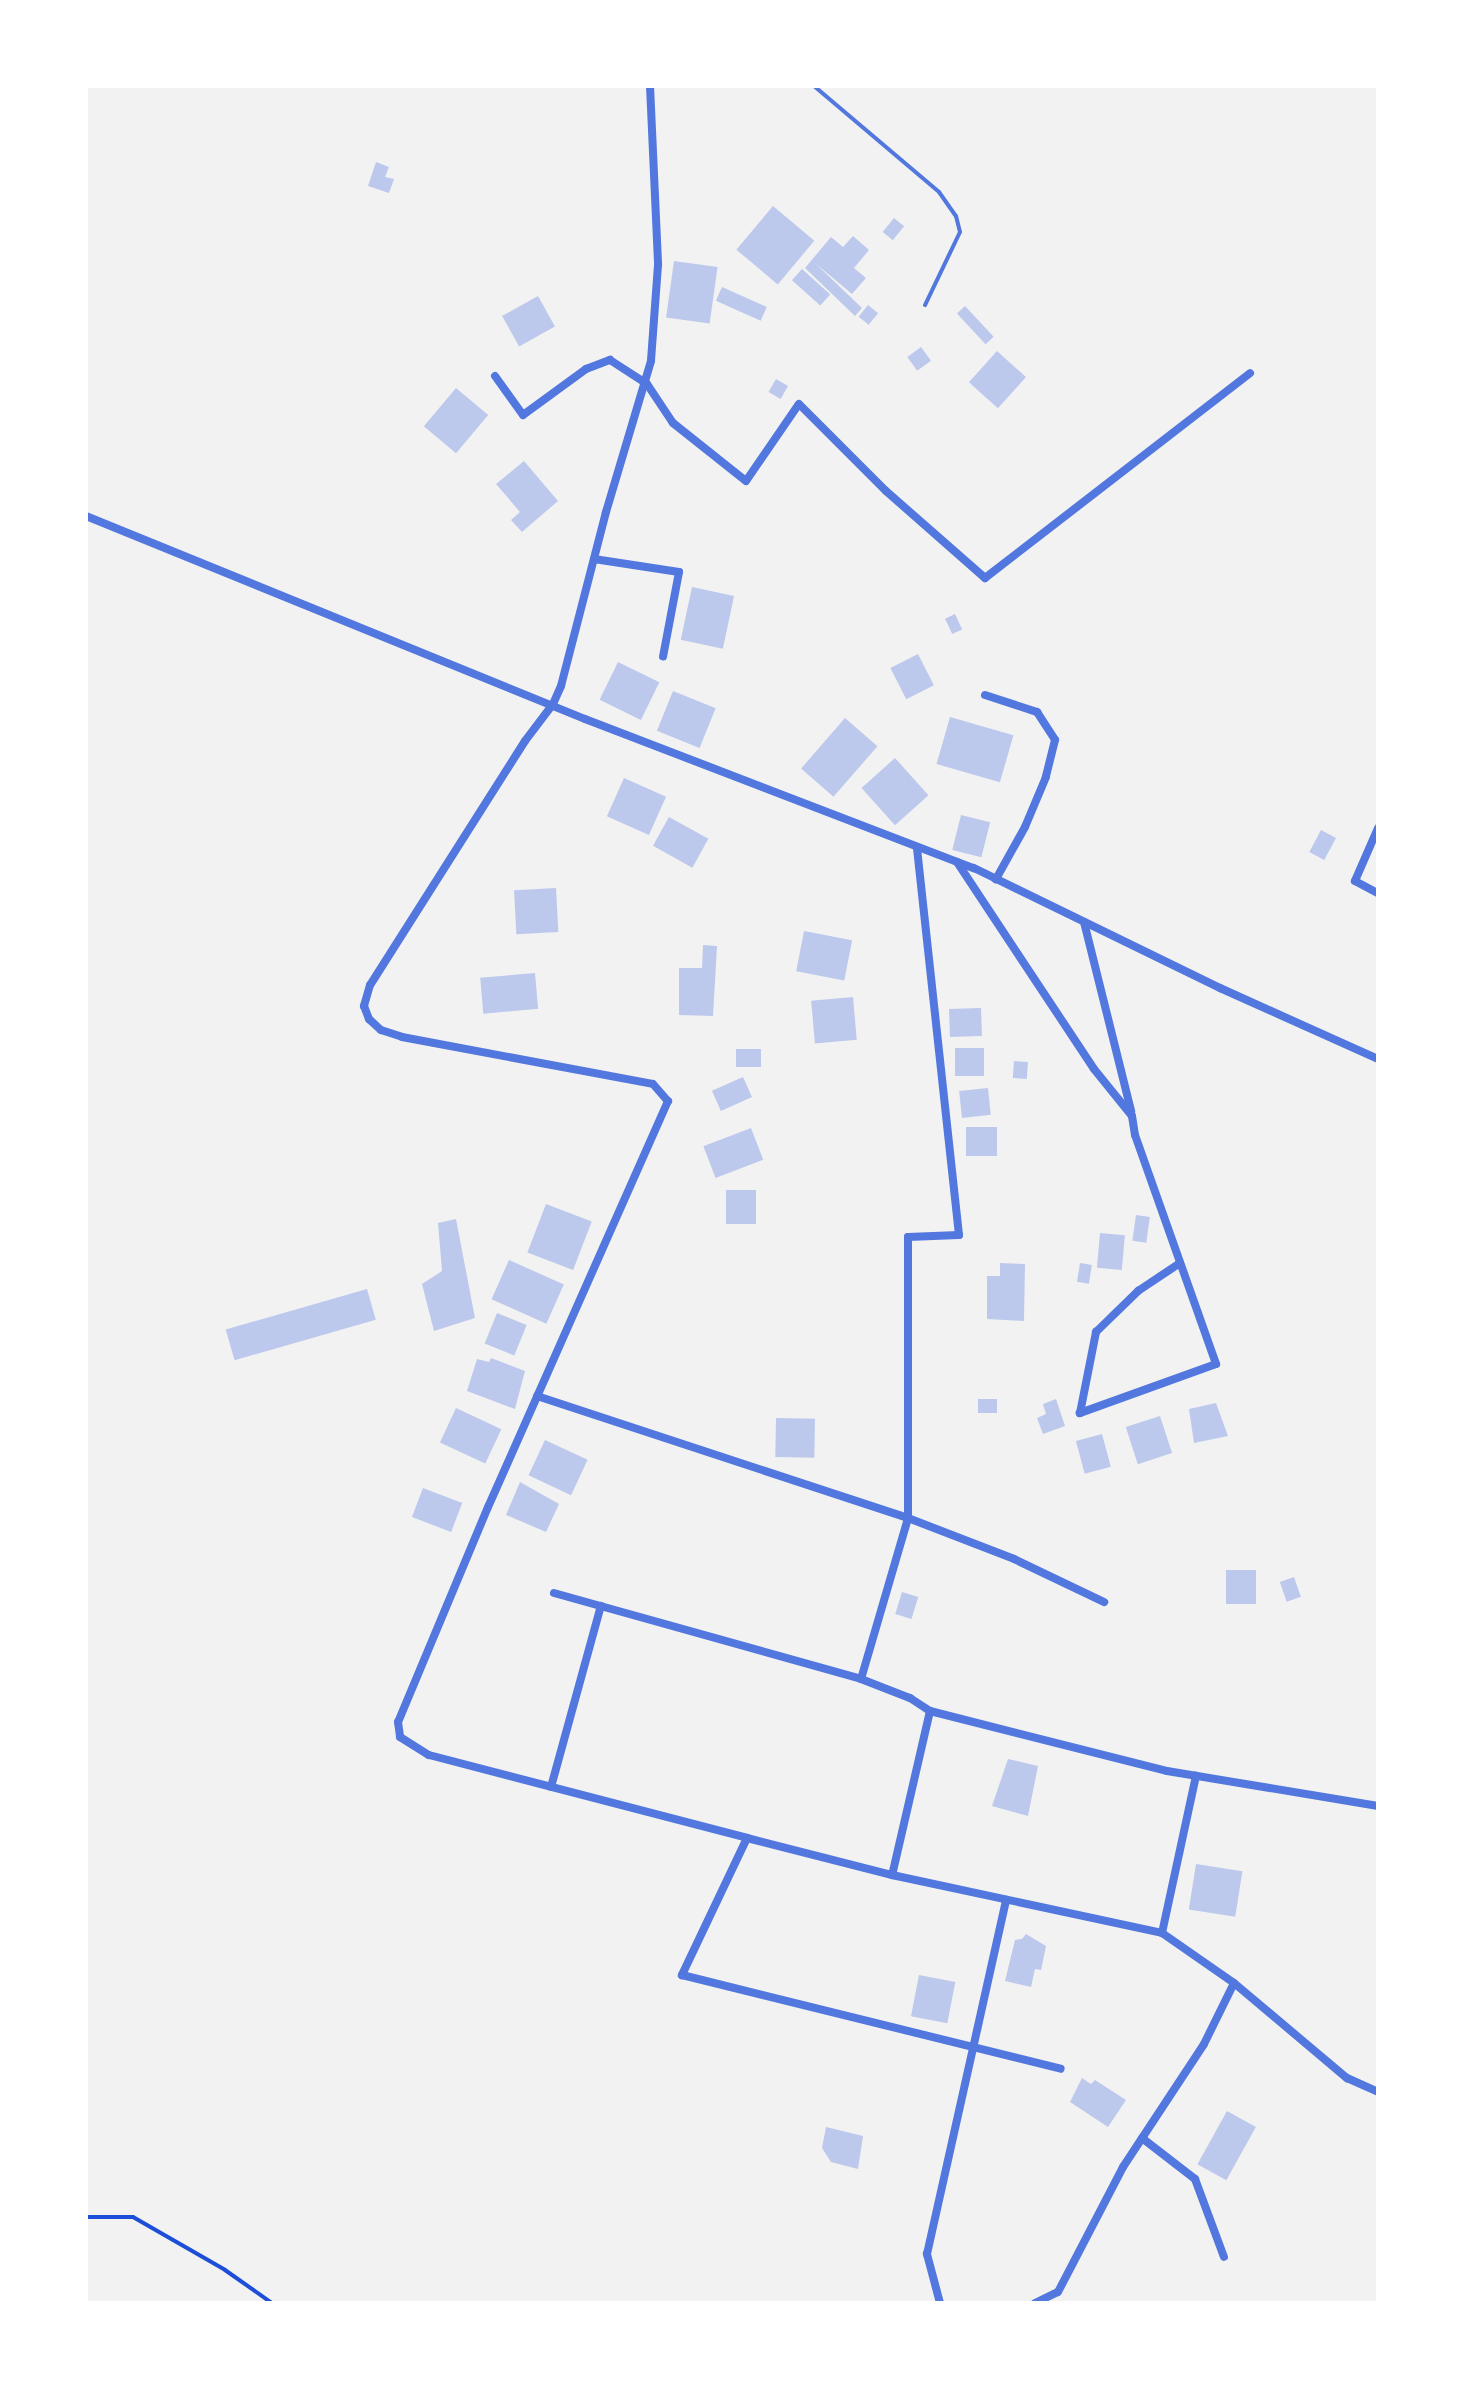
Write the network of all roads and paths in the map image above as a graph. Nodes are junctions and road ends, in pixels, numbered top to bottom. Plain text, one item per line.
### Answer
1 (650, 86) edge
2 (814, 86) edge
3 (925, 305) dead end
4 (1250, 373) dead end
5 (495, 376) dead end
6 (647, 384) junction
7 (86, 516) edge
8 (594, 559) junction
9 (663, 657) dead end
10 (985, 695) dead end
11 (553, 704) junction
12 (1378, 828) edge
13 (917, 847) junction
14 (957, 862) junction
15 (996, 879) junction
16 (1378, 893) edge
17 (1084, 922) junction
18 (1378, 1059) edge
19 (1132, 1116) junction
20 (1180, 1263) junction
21 (537, 1396) junction
22 (908, 1518) junction
23 (554, 1593) dead end
24 (1104, 1602) dead end
25 (601, 1606) junction
26 (861, 1679) junction
27 (930, 1711) junction
28 (1196, 1776) junction
29 (551, 1787) junction
30 (1378, 1806) edge
31 (747, 1838) junction
32 (892, 1875) junction
33 (1006, 1900) junction
34 (1162, 1933) junction
35 (1234, 1983) junction
36 (970, 2049) junction
37 (1061, 2069) dead end
38 (1378, 2092) edge
39 (1142, 2138) junction
40 (86, 2217) edge
41 (1224, 2257) dead end
42 (272, 2303) edge
43 (940, 2303) edge
44 (1035, 2303) edge

1 - 6 street
2 - 3 lane
4 - 6 street
5 - 6 street
6 - 8 street
7 - 11 street
8 - 9 street
8 - 11 street
10 - 15 street
11 - 13 street
11 - 21 street
12 - 16 street
13 - 14 street
13 - 22 street
14 - 15 street
14 - 19 street
15 - 17 street
17 - 18 street
17 - 19 street
19 - 20 street
20 - 20 street
21 - 22 street
21 - 29 street
22 - 24 street
22 - 26 street
23 - 25 street
25 - 26 street
25 - 29 street
26 - 27 street
27 - 28 street
27 - 32 street
28 - 30 street
28 - 34 street
29 - 31 street
31 - 32 street
31 - 36 street
32 - 33 street
33 - 34 street
33 - 36 street
34 - 35 street
35 - 38 street
35 - 39 street
36 - 37 street
36 - 43 street
39 - 41 street
39 - 44 street
40 - 42 path

